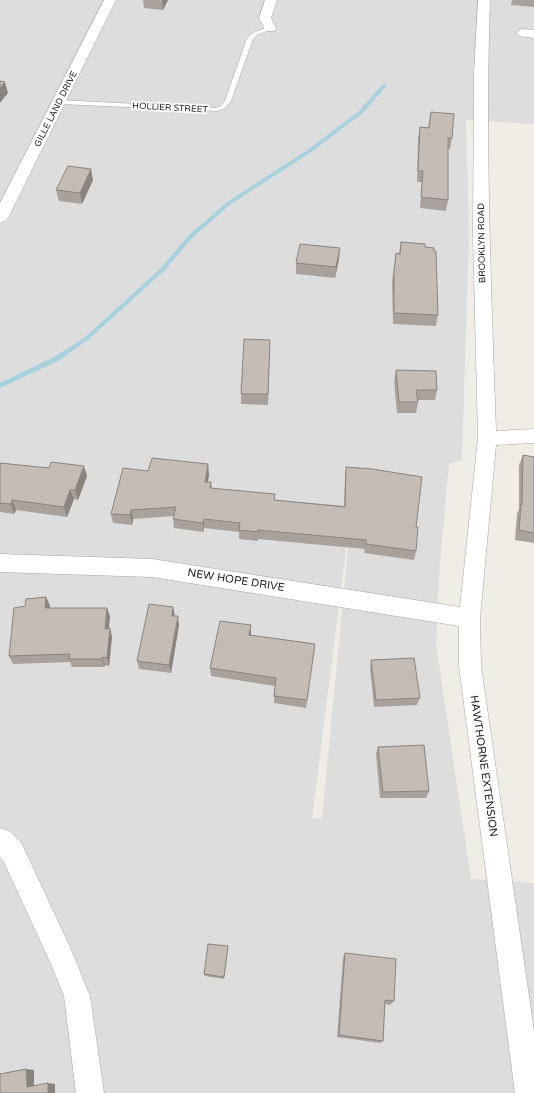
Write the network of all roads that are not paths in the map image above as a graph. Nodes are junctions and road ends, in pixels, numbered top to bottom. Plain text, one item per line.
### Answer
1 (110, 0) edge
2 (271, 0) edge
3 (484, 0) edge
4 (270, 28) joint
5 (60, 102) junction
6 (0, 218) edge
7 (534, 436) edge
8 (487, 438) junction
9 (0, 563) edge
10 (469, 618) junction
11 (0, 840) edge
12 (90, 1093) edge
13 (529, 1093) edge

1 - 5 street, GILLE LAND DRIVE
2 - 4 street, HOLLIER STREET
3 - 8 street, BROOKLYN ROAD
4 - 5 lane, HOLLIER STREET
5 - 6 street, GILLE LAND DRIVE
7 - 8 street
8 - 10 street, HAWTHORNE EXTENSION
9 - 10 street, NEW HOPE DRIVE
10 - 13 street, HAWTHORNE EXTENSION
11 - 12 street

